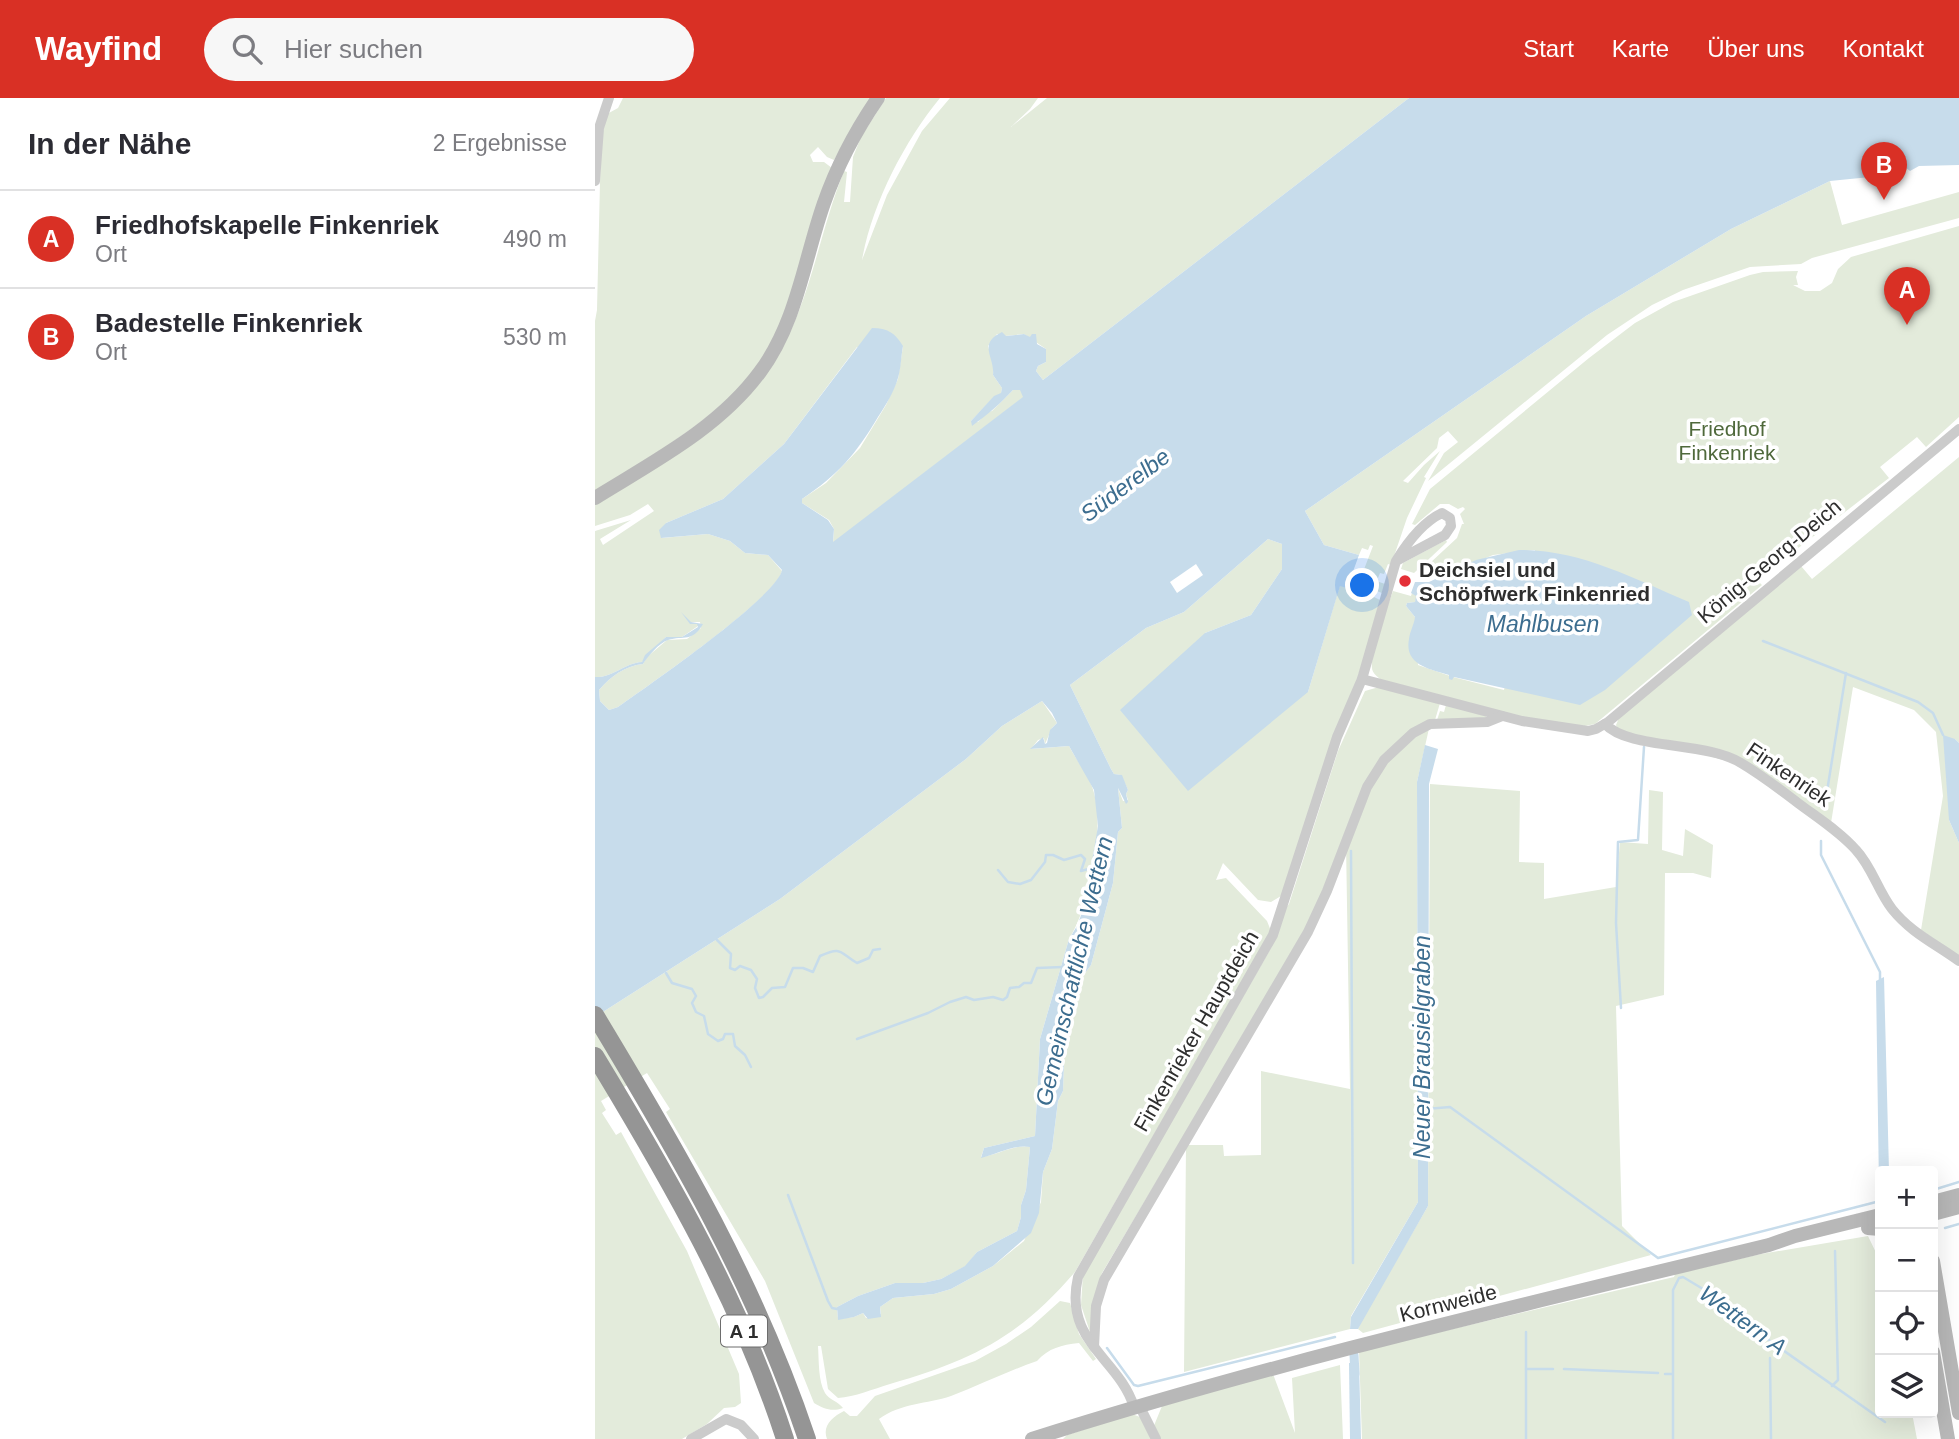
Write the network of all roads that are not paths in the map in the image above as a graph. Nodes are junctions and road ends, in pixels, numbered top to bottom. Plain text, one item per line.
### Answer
1 (609, 98) edge
2 (878, 98) edge
3 (595, 181) edge
4 (1959, 429) edge
5 (595, 498) edge
6 (1396, 561) junction
7 (1363, 679) junction
8 (1502, 716) junction
9 (1605, 724) junction
10 (1959, 961) edge
11 (595, 1015) edge
12 (595, 1056) edge
13 (1959, 1195) edge
14 (1938, 1201) edge
15 (1959, 1206) edge
16 (1938, 1212) edge
17 (1875, 1216) edge
18 (1875, 1227) edge
19 (1769, 1245) junction
20 (1938, 1290) edge
21 (1094, 1348) junction
22 (1934, 1355) edge
23 (1137, 1406) junction
24 (1959, 1413) edge
25 (1049, 1436) edge
26 (691, 1439) edge
27 (754, 1439) edge
28 (785, 1439) edge
29 (807, 1439) edge
30 (1032, 1439) edge
31 (1156, 1439) edge
32 (1948, 1439) edge

1 - 3 street
2 - 5 main road
4 - 9 street, König-Georg-Deich
6 - 6 street, Finkenrieker Hauptdeich
6 - 7 street, Finkenrieker Hauptdeich
7 - 8 street
7 - 21 street, Finkenrieker Hauptdeich
8 - 9 street, Finkenriek
8 - 21 street
9 - 10 street, Finkenriek
11 - 29 highway, A 1
12 - 28 highway, A 1
13 - 14 main road
15 - 16 main road
17 - 19 main road, Kornweide
18 - 19 main road, Kornweide
19 - 23 main road, Kornweide
20 - 24 main road
21 - 23 street, Finkenrieker Hauptdeich
22 - 32 main road
23 - 25 main road, Kornweide
23 - 31 street, Finkenrieker Hauptdeich
25 - 30 main road, Kornweide
26 - 27 street

